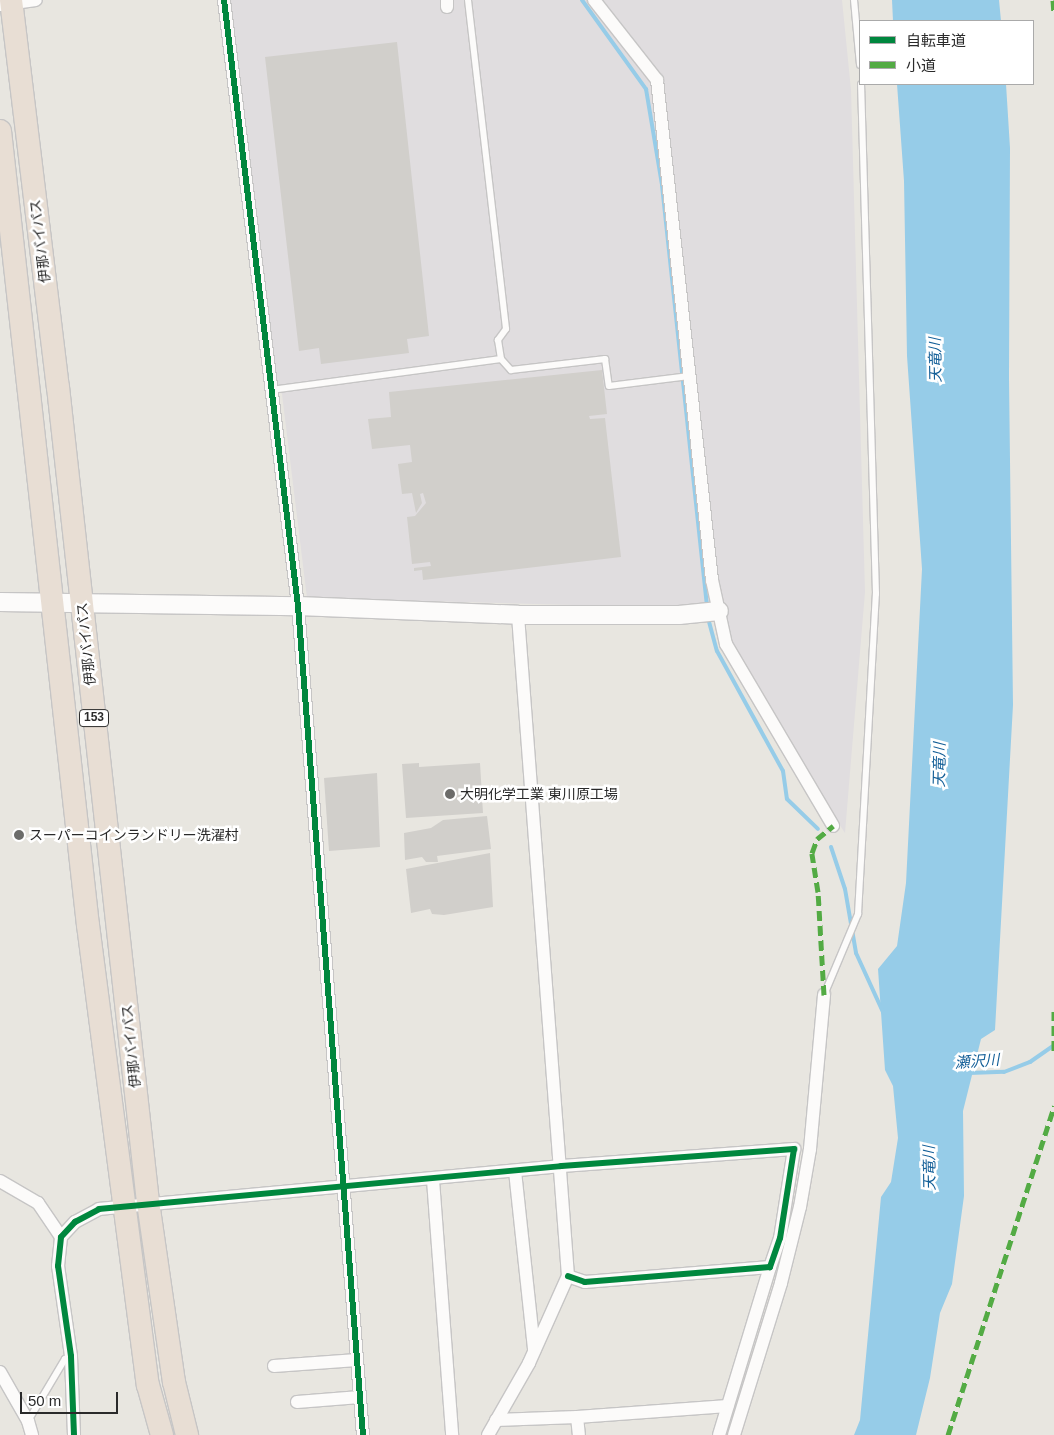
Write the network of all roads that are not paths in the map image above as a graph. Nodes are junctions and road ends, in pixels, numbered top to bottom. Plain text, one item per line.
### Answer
1 (36, 0) edge
2 (224, 0) edge
3 (468, 0) edge
4 (594, 0) edge
5 (854, 0) edge
6 (8, 2) edge
7 (859, 53) edge
8 (862, 85) edge
9 (0, 131) edge
10 (501, 359) junction
11 (688, 376) junction
12 (270, 390) junction
13 (52, 601) junction
14 (81, 601) junction
15 (0, 602) edge
16 (298, 606) junction
17 (711, 612) junction
18 (518, 615) junction
19 (833, 826) dead end
20 (824, 995) joint
21 (561, 1166) junction
22 (515, 1171) junction
23 (433, 1180) junction
24 (0, 1181) edge
25 (343, 1187) junction
26 (148, 1202) junction
27 (126, 1205) junction
28 (61, 1237) junction
29 (770, 1267) junction
30 (568, 1276) junction
31 (534, 1350) junction
32 (71, 1356) junction
33 (357, 1360) junction
34 (274, 1366) dead end
35 (0, 1372) edge
36 (360, 1397) junction
37 (297, 1402) dead end
38 (728, 1406) junction
39 (578, 1417) junction
40 (496, 1420) junction
41 (28, 1421) junction
42 (32, 1435) edge
43 (74, 1435) edge
44 (162, 1435) edge
45 (186, 1435) edge
46 (363, 1435) edge
47 (452, 1435) edge
48 (488, 1435) edge
49 (579, 1435) edge
50 (719, 1435) edge
51 (734, 1435) edge

1 - 6 street
2 - 12 street
3 - 10 lane
4 - 11 street
5 - 7 lane
6 - 14 highway, 伊那バイパス / 153
8 - 20 lane
9 - 13 highway, 伊那バイパス / 153
10 - 11 lane
10 - 12 lane
11 - 17 street
12 - 16 street
13 - 14 street
13 - 15 street
13 - 27 highway, 伊那バイパス / 153
14 - 16 street
14 - 26 highway, 伊那バイパス / 153
16 - 18 street
16 - 25 street
17 - 18 street
17 - 19 street
18 - 21 street
20 - 51 street
21 - 22 street
21 - 29 street
21 - 30 street
22 - 23 street
22 - 31 street
23 - 25 street
23 - 47 street
24 - 28 street
25 - 26 street
25 - 33 street
26 - 27 street
26 - 45 highway, 伊那バイパス / 153
27 - 28 street
27 - 44 highway, 伊那バイパス / 153
28 - 32 street
29 - 30 street
29 - 38 street
30 - 31 street
31 - 40 street
32 - 41 lane
32 - 43 street
33 - 34 street
33 - 36 street
35 - 41 street
36 - 37 street
36 - 46 street
38 - 39 street
38 - 50 street
39 - 40 street
39 - 49 street
40 - 48 street
41 - 42 street

